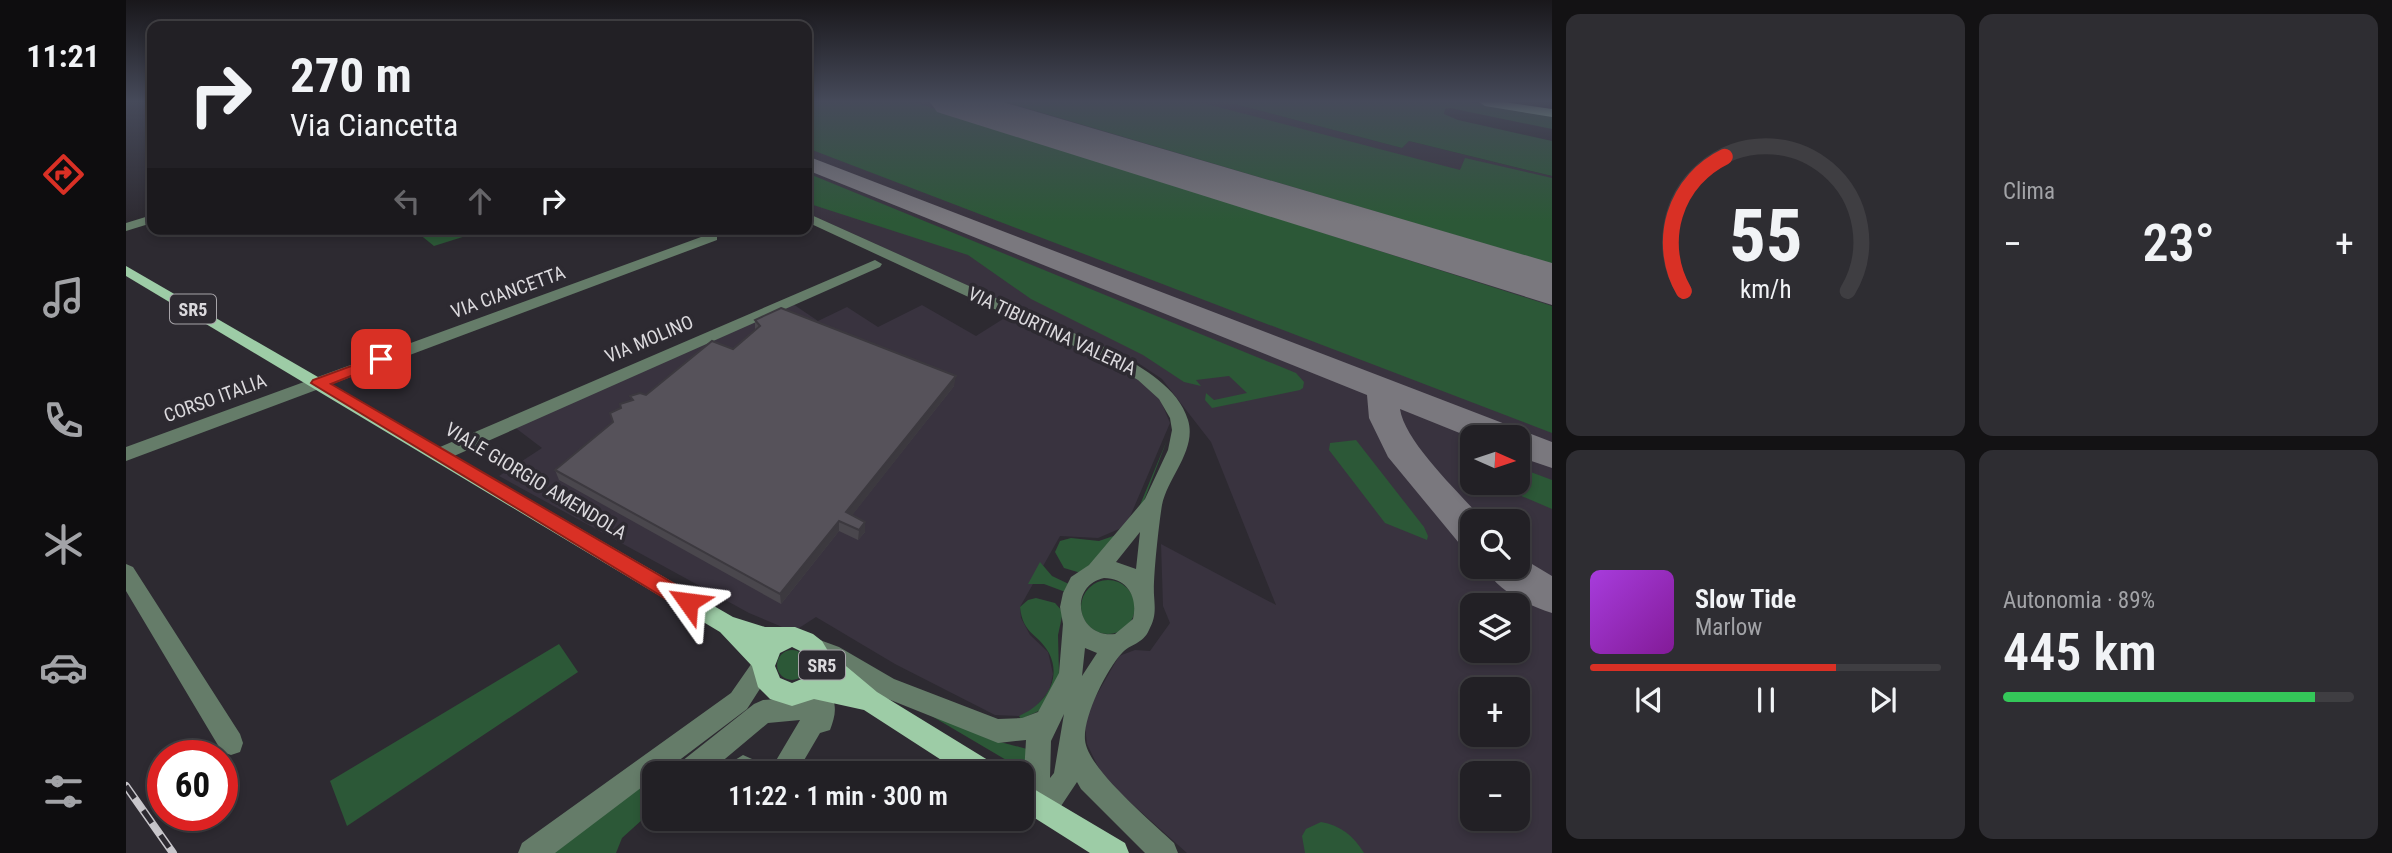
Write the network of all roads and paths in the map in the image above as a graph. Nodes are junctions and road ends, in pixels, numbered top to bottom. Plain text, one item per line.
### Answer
1 (812, 219) edge
2 (147, 220) edge
3 (126, 226) edge
4 (712, 237) dead end
5 (875, 264) dead end
6 (126, 270) edge
7 (319, 383) junction
8 (126, 454) edge
9 (439, 455) junction
10 (1153, 503) junction
11 (1097, 570) junction
12 (126, 573) edge
13 (1144, 592) junction
14 (727, 625) junction
15 (1074, 625) junction
16 (786, 639) junction
17 (1115, 644) junction
18 (819, 654) junction
19 (762, 664) junction
20 (810, 687) junction
21 (782, 692) junction
22 (869, 700) junction
23 (738, 701) junction
24 (1046, 721) junction
25 (229, 740) edge
26 (1071, 740) junction
27 (702, 761) edge
28 (789, 761) edge
29 (966, 761) edge
30 (1034, 782) edge
31 (1034, 801) edge
32 (1034, 803) edge
33 (531, 853) edge
34 (1115, 853) edge
35 (1164, 853) edge

1 - 10 street, VIA TIBURTINA VALERIA
2 - 3 street
4 - 7 street, VIA CIANCETTA
5 - 9 street, VIA MOLINO
6 - 7 main road, SR5
7 - 8 street, CORSO ITALIA
7 - 9 main road, VIALE GIORGIO AMENDOLA / SR5
9 - 14 main road, VIALE GIORGIO AMENDOLA / SR5
10 - 11 street, VIA TIBURTINA VALERIA
10 - 13 street, VIA TIBURTINA VALERIA
11 - 13 street
11 - 15 street
12 - 25 street
13 - 17 street
14 - 16 main road, VIALE GIORGIO AMENDOLA / SR5
14 - 19 main road, VIALE GIORGIO AMENDOLA / SR5
15 - 17 street
15 - 24 street
16 - 18 main road, SR5
16 - 19 main road, SR5
17 - 26 street
18 - 20 main road, SR5
18 - 22 main road, SR5
18 - 24 street
19 - 21 main road, SR5
19 - 23 street
20 - 21 main road, SR5
20 - 22 main road, SR5
21 - 23 street
22 - 29 main road, SR5
23 - 33 street
24 - 30 street
26 - 31 street
26 - 35 street
27 - 28 street
32 - 34 main road

